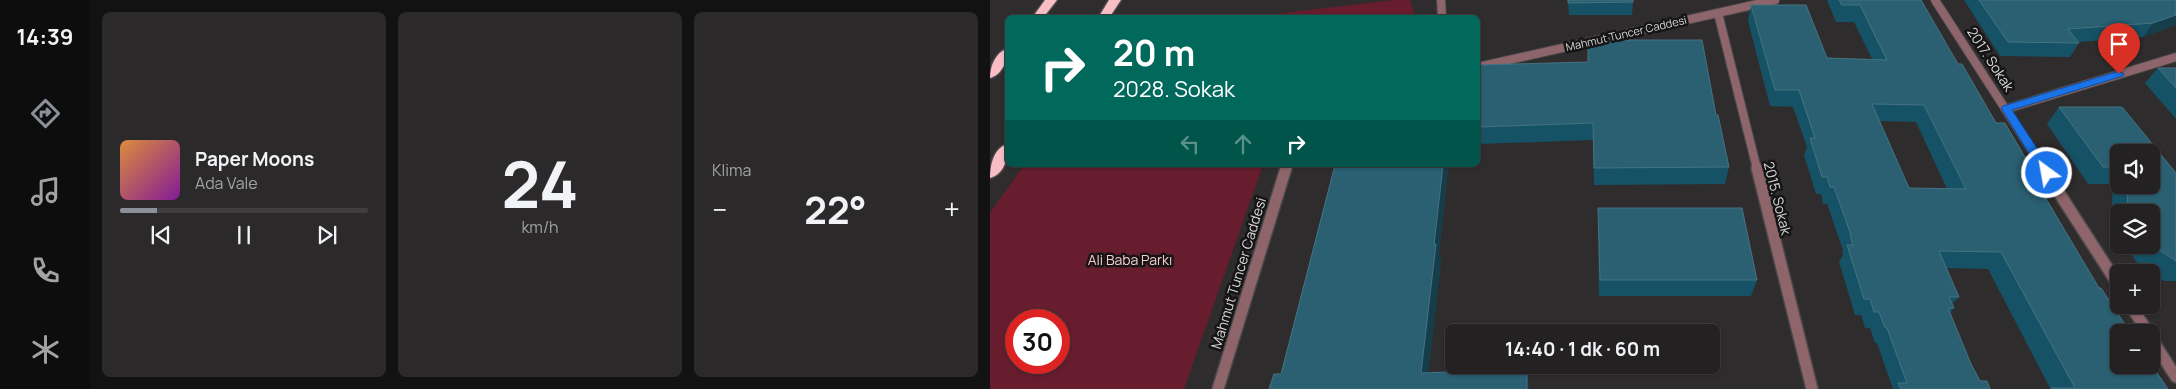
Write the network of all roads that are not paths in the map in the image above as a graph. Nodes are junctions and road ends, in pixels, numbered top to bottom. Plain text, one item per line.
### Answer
1 (1051, 0) edge
2 (1116, 0) edge
3 (1441, 0) edge
4 (1775, 0) edge
5 (1935, 0) edge
6 (1718, 13) junction
7 (1038, 15) edge
8 (1105, 15) edge
9 (1442, 15) edge
10 (1005, 56) edge
11 (2176, 57) edge
12 (1480, 67) edge
13 (990, 74) edge
14 (2006, 108) junction
15 (1005, 153) edge
16 (1285, 167) edge
17 (990, 173) edge
18 (2110, 272) edge
19 (2160, 352) edge
20 (2176, 377) edge
21 (1218, 389) edge
22 (1812, 389) edge

1 - 7 highway
2 - 8 highway
3 - 9 street
4 - 6 street, Mahmut Tuncer Caddesi
5 - 14 street, 2017. Sokak
6 - 12 street, Mahmut Tuncer Caddesi
6 - 22 street, 2015. Sokak
10 - 13 highway
11 - 14 street
14 - 18 street, 2017. Sokak
15 - 17 highway
16 - 21 street, Mahmut Tuncer Caddesi
19 - 20 street

